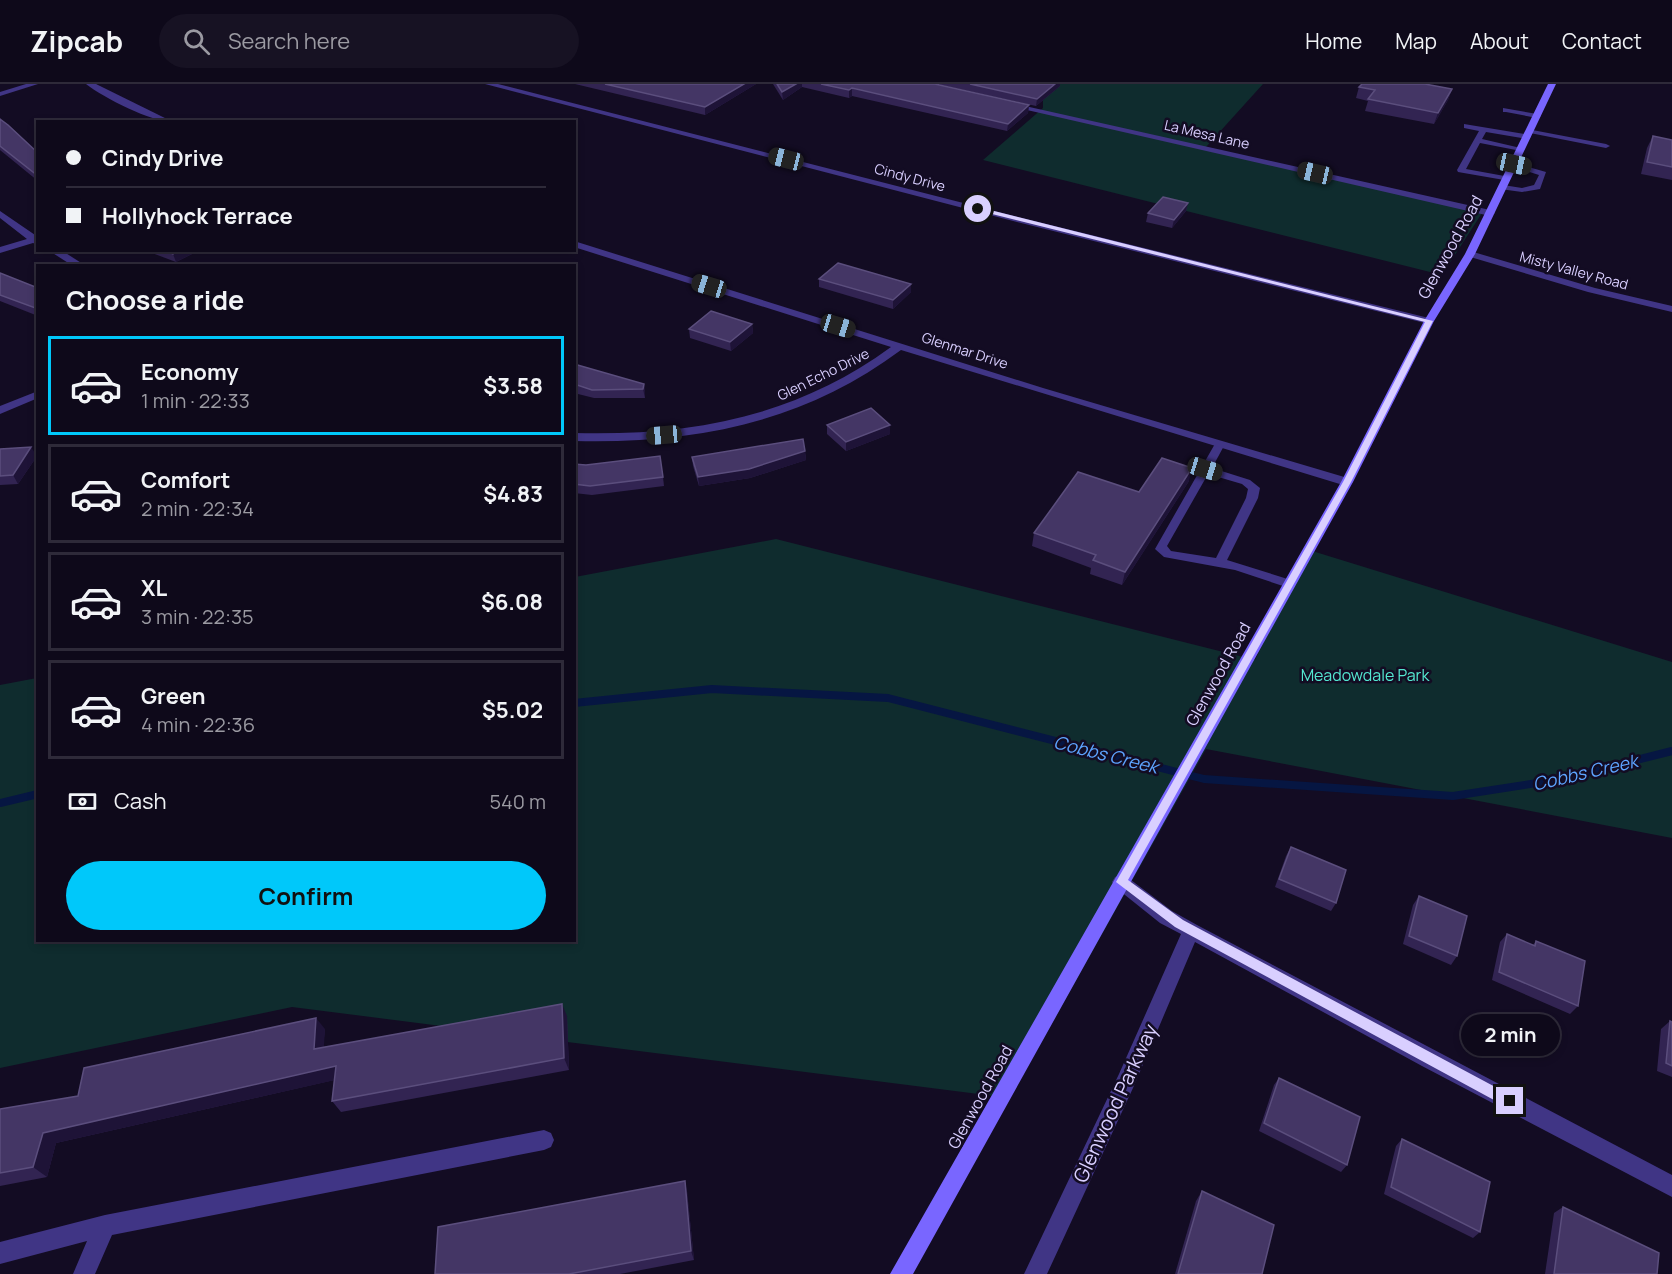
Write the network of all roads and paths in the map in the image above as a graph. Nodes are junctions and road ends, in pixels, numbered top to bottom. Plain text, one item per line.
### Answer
1 (34, 84) edge
2 (90, 84) edge
3 (489, 84) edge
4 (1552, 84) edge
5 (0, 94) edge
6 (998, 102) edge
7 (1506, 110) dead end
8 (1537, 116) junction
9 (164, 120) edge
10 (1467, 126) dead end
11 (1484, 129) junction
12 (1526, 139) junction
13 (1478, 140) junction
14 (1606, 146) dead end
15 (1514, 164) junction
16 (1505, 183) junction
17 (1490, 213) junction
18 (0, 214) edge
19 (35, 241) edge
20 (576, 245) edge
21 (0, 250) edge
22 (56, 252) edge
23 (1470, 254) junction
24 (78, 264) edge
25 (1672, 309) edge
26 (1429, 321) junction
27 (901, 345) junction
28 (36, 395) edge
29 (0, 410) edge
30 (576, 437) edge
31 (1220, 444) junction
32 (1205, 469) junction
33 (1347, 482) junction
34 (1220, 562) junction
35 (1290, 584) junction
36 (1121, 882) junction
37 (1191, 931) junction
38 (544, 1140) dead end
39 (1672, 1186) edge
40 (105, 1226) junction
41 (0, 1253) edge
42 (84, 1274) edge
43 (901, 1274) edge
44 (1035, 1274) edge

1 - 5 street
2 - 9 street
3 - 26 street, Cindy Drive
4 - 8 main road, Glenwood Road
6 - 17 street, La Mesa Lane
7 - 8 lane
8 - 12 main road, Glenwood Road
10 - 11 lane
11 - 12 lane
11 - 13 lane
12 - 13 lane
12 - 14 lane
12 - 15 main road, Glenwood Road
13 - 16 lane
15 - 16 main road, Glenwood Road
15 - 16 lane
16 - 17 main road, Glenwood Road
17 - 23 main road, Glenwood Road
18 - 19 street
19 - 21 street
20 - 27 street, Glenmar Drive
22 - 24 street
23 - 25 street, Misty Valley Road
23 - 26 main road, Glenwood Road
26 - 33 main road, Glenwood Road
27 - 30 street, Glen Echo Drive
27 - 31 street, Glenmar Drive
28 - 29 street
31 - 32 lane
31 - 33 street, Glenmar Drive
32 - 34 lane
32 - 34 lane
33 - 35 main road, Glenwood Road
34 - 35 lane
35 - 36 main road, Glenwood Road
36 - 37 street
36 - 43 main road, Glenwood Road
37 - 39 street
37 - 44 street, Glenwood Parkway
38 - 40 street
40 - 41 street
40 - 42 street

